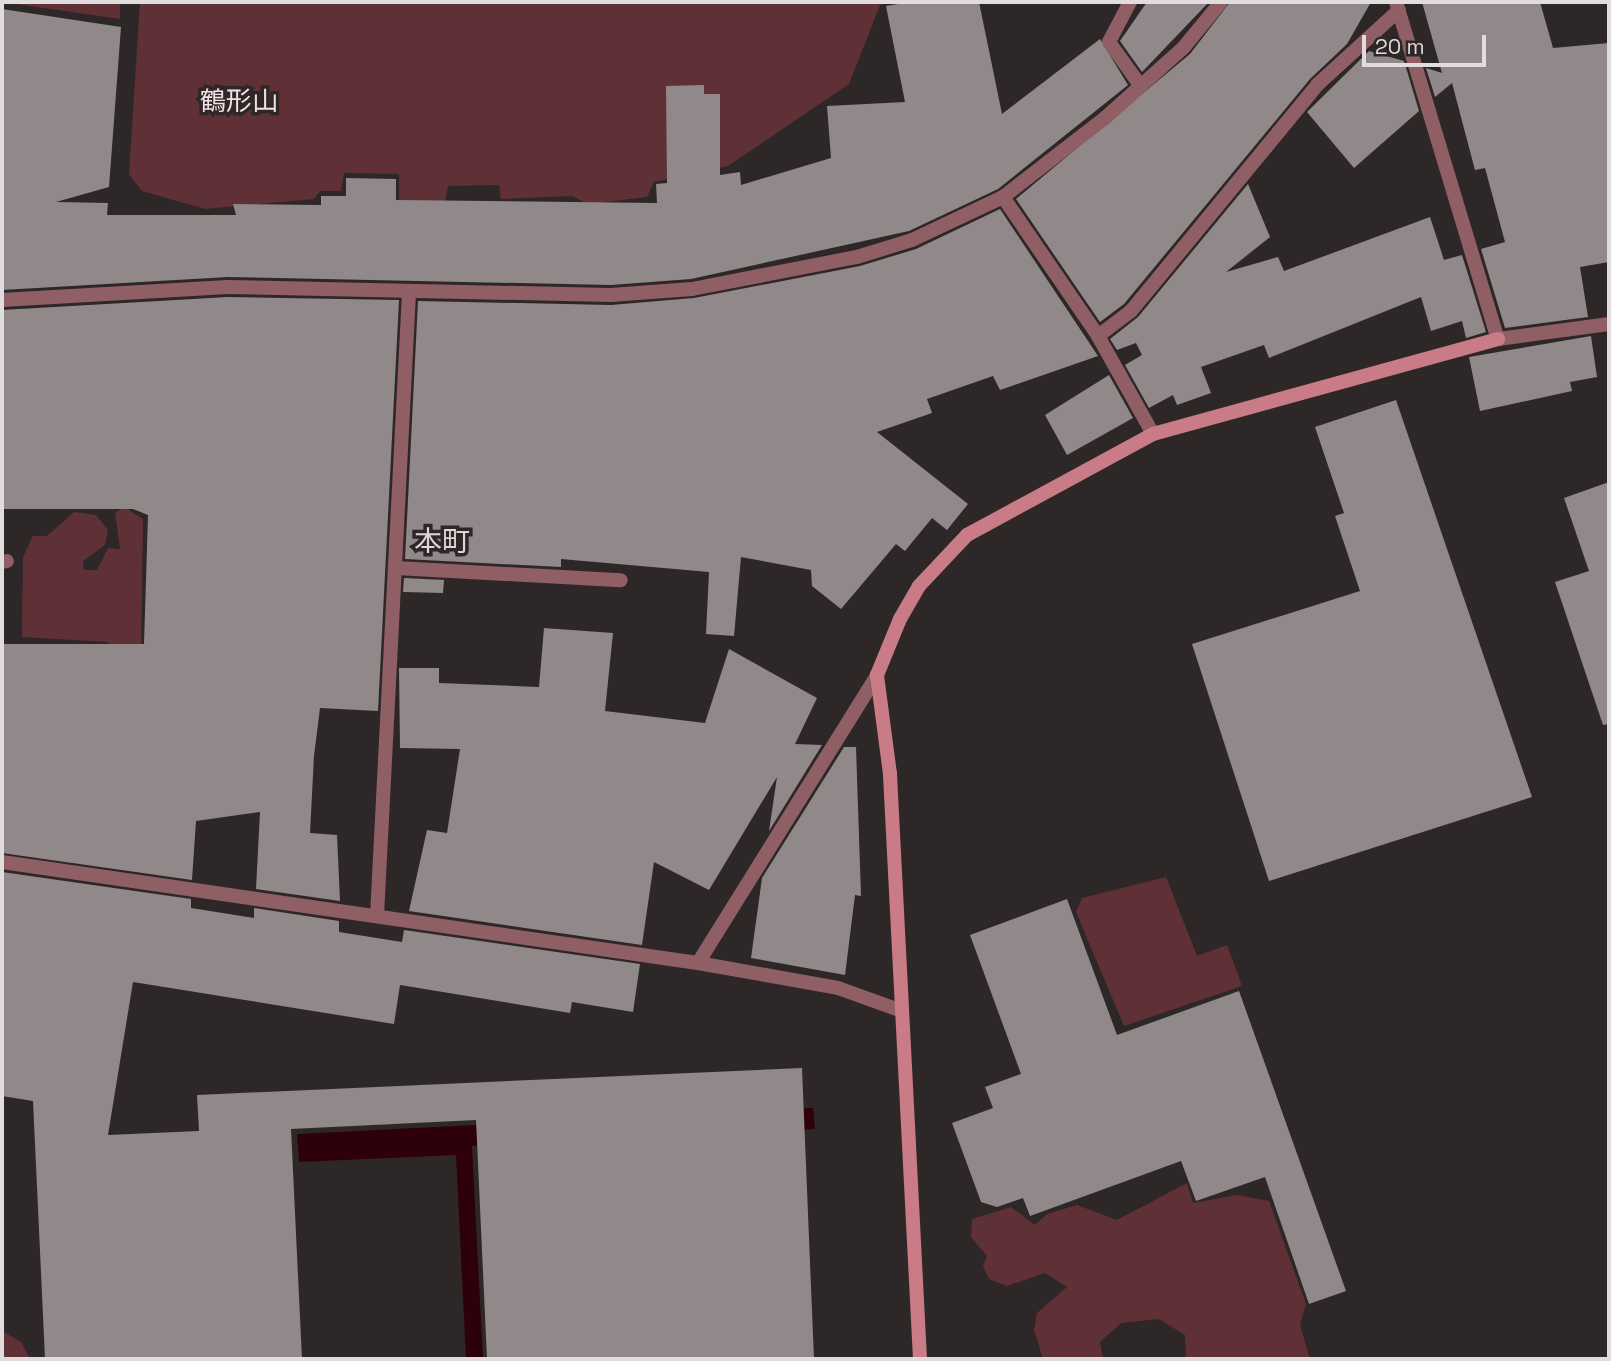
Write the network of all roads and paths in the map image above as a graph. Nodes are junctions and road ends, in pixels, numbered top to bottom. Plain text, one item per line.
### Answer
1 (1130, 2) edge
2 (1221, 2) edge
3 (1397, 6) edge
4 (1140, 85) junction
5 (1003, 197) junction
6 (409, 292) junction
7 (2, 300) edge
8 (1609, 324) edge
9 (1098, 336) junction
10 (1498, 339) junction
11 (1153, 433) junction
12 (396, 568) junction
13 (621, 580) dead end
14 (877, 676) junction
15 (2, 862) edge
16 (377, 916) junction
17 (698, 963) junction
18 (899, 1010) junction
19 (920, 1359) edge

1 - 4 street
2 - 4 street
3 - 9 street
3 - 10 street
4 - 5 street
5 - 6 street
5 - 9 street
6 - 7 street
6 - 12 street
8 - 10 street
9 - 11 street
10 - 11 street
11 - 14 street
12 - 13 street
12 - 16 street
14 - 17 street
14 - 18 street
15 - 16 street
16 - 17 street
17 - 18 street
18 - 19 street

